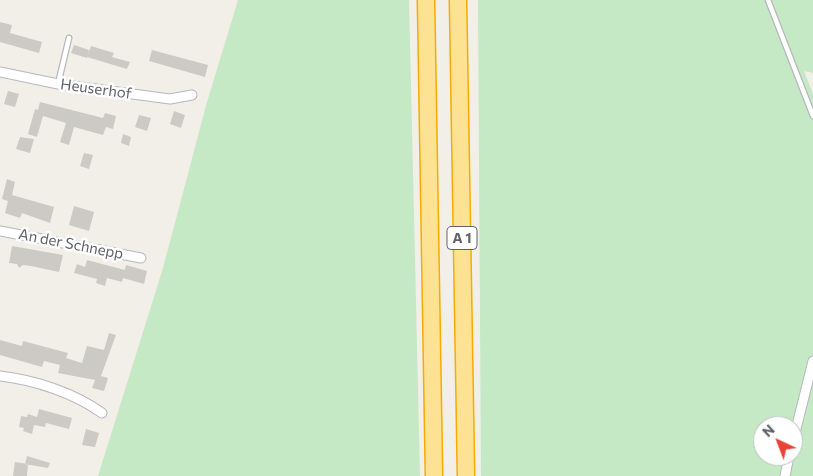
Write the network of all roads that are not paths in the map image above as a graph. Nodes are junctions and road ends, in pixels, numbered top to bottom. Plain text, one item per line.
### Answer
1 (426, 0) edge
2 (458, 0) edge
3 (768, 0) edge
4 (69, 38) dead end
5 (0, 72) edge
6 (58, 84) junction
7 (192, 95) dead end
8 (813, 116) edge
9 (0, 231) edge
10 (141, 258) dead end
11 (813, 361) edge
12 (0, 376) edge
13 (102, 413) dead end
14 (799, 416) edge
15 (434, 476) edge
16 (466, 476) edge

1 - 15 highway, A 1
2 - 16 highway, A 1
3 - 8 lane
4 - 6 lane
5 - 6 street, Heuserhof
6 - 7 street, Heuserhof
9 - 10 street, An der Schnepp
11 - 14 street
12 - 13 street

